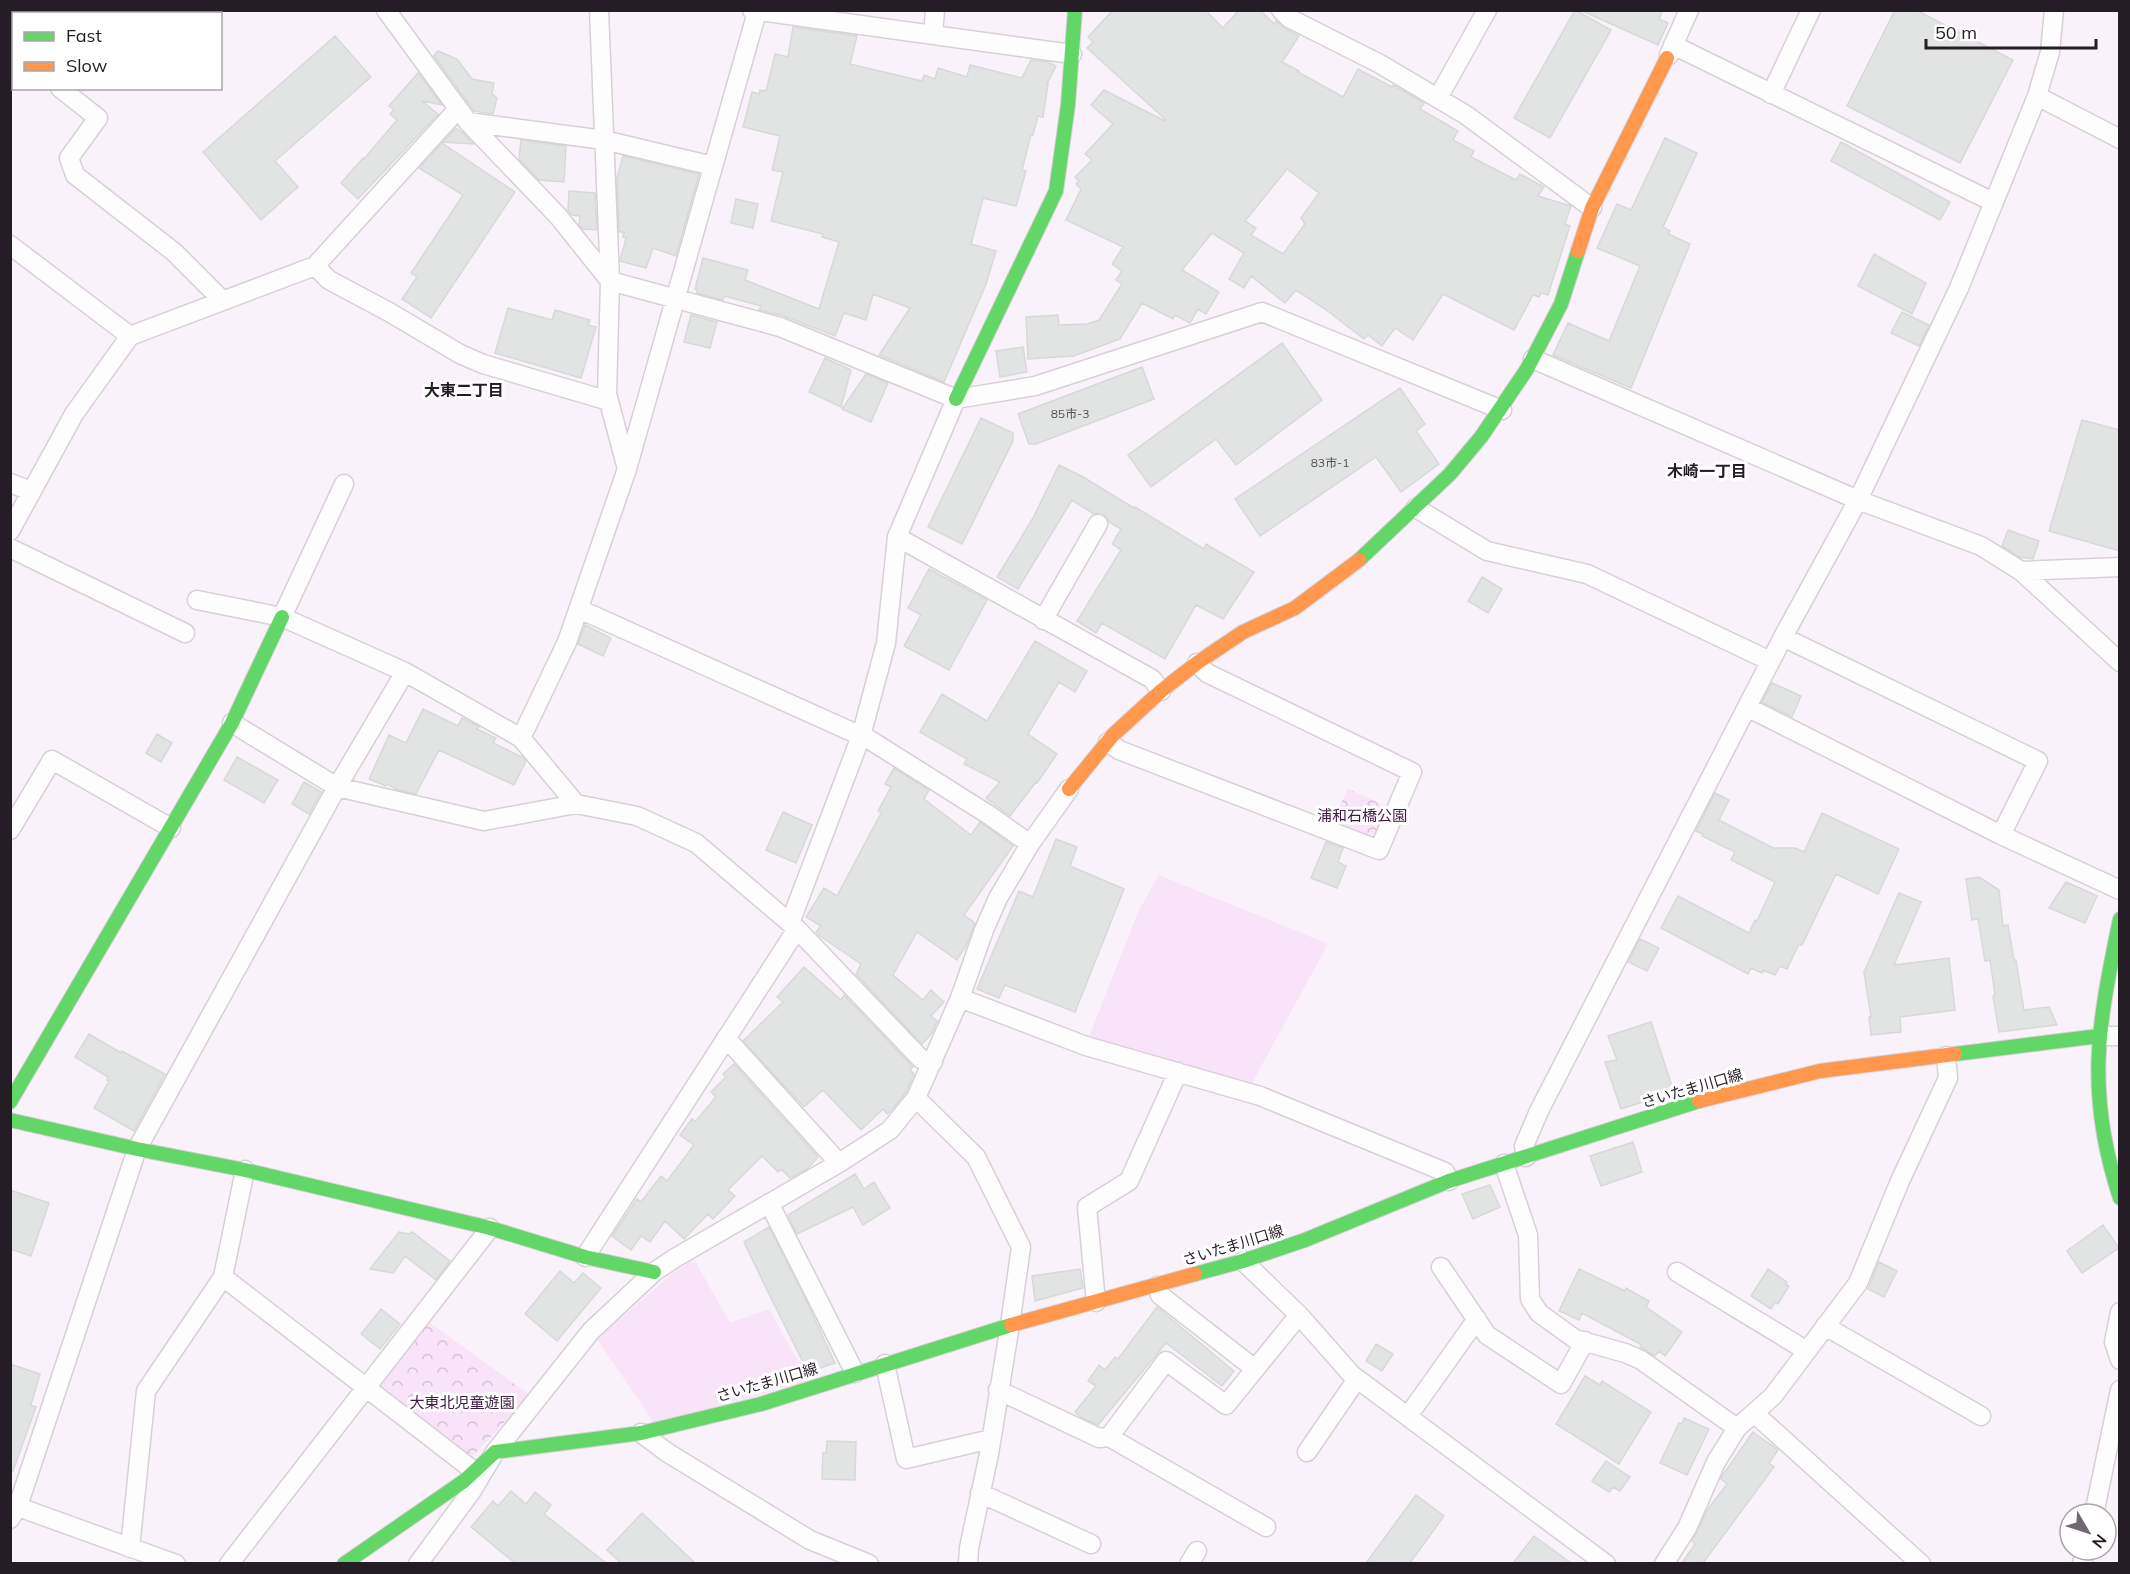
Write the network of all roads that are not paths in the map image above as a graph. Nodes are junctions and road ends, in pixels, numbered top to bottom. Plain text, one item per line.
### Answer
1 (386, 10) edge
2 (599, 10) edge
3 (935, 10) edge
4 (1075, 10) edge
5 (1281, 10) edge
6 (1487, 10) edge
7 (1811, 10) edge
8 (2054, 10) edge
9 (755, 11) edge
10 (1687, 11) edge
11 (933, 35) junction
12 (1670, 51) junction
13 (1072, 54) junction
14 (63, 90) edge
15 (1771, 94) junction
16 (2037, 96) junction
17 (1438, 98) junction
18 (463, 116) junction
19 (2120, 139) edge
20 (604, 140) junction
21 (712, 166) junction
22 (1993, 202) junction
23 (1592, 208) junction
24 (10, 245) edge
25 (315, 266) junction
26 (610, 281) junction
27 (675, 300) junction
28 (223, 301) junction
29 (130, 336) junction
30 (1533, 359) junction
31 (956, 399) junction
32 (609, 401) junction
33 (1502, 410) junction
34 (627, 469) junction
35 (10, 483) edge
36 (344, 484) dead end
37 (31, 491) junction
38 (1858, 500) junction
39 (1416, 508) junction
40 (1098, 524) dead end
41 (10, 531) edge
42 (897, 537) junction
43 (10, 548) edge
44 (2120, 567) edge
45 (2021, 571) junction
46 (197, 600) dead end
47 (579, 609) junction
48 (282, 617) junction
49 (1043, 620) junction
50 (184, 633) dead end
51 (1783, 637) junction
52 (1770, 661) junction
53 (2120, 662) edge
54 (1197, 663) junction
55 (405, 672) junction
56 (1161, 691) junction
57 (1747, 707) junction
58 (232, 723) junction
59 (861, 736) junction
60 (521, 738) junction
61 (1108, 742) junction
62 (337, 787) junction
63 (1069, 789) joint
64 (576, 804) junction
65 (171, 828) junction
66 (10, 831) edge
67 (2001, 835) junction
68 (1030, 844) junction
69 (2120, 890) edge
70 (2120, 920) edge
71 (794, 926) junction
72 (2113, 986) edge
73 (960, 998) junction
74 (2099, 1036) junction
75 (2120, 1036) edge
76 (726, 1038) junction
77 (1946, 1056) junction
78 (933, 1062) junction
79 (1178, 1072) junction
80 (916, 1098) junction
81 (10, 1102) edge
82 (10, 1119) edge
83 (137, 1149) junction
84 (1527, 1157) junction
85 (839, 1163) junction
86 (1504, 1164) junction
87 (245, 1170) junction
88 (1449, 1181) junction
89 (2120, 1198) edge
90 (769, 1203) junction
91 (490, 1228) junction
92 (585, 1257) junction
93 (1243, 1261) junction
94 (1441, 1267) dead end
95 (654, 1272) junction
96 (1677, 1272) dead end
97 (223, 1277) junction
98 (1157, 1286) junction
99 (1096, 1302) junction
100 (2120, 1312) edge
101 (1299, 1315) junction
102 (1477, 1319) junction
103 (1010, 1325) junction
104 (1825, 1326) junction
105 (1585, 1341) junction
106 (1806, 1351) junction
107 (2120, 1360) edge
108 (885, 1364) junction
109 (1255, 1369) junction
110 (855, 1373) junction
111 (1357, 1378) junction
112 (367, 1389) junction
113 (998, 1390) junction
114 (2120, 1390) edge
115 (1754, 1413) junction
116 (1408, 1416) junction
117 (1981, 1416) dead end
118 (1737, 1428) junction
119 (641, 1432) junction
120 (1109, 1437) junction
121 (991, 1439) junction
122 (495, 1452) junction
123 (1307, 1452) dead end
124 (474, 1472) junction
125 (980, 1494) junction
126 (2097, 1502) edge
127 (13, 1510) edge
128 (1266, 1527) dead end
129 (1091, 1544) dead end
130 (130, 1548) junction
131 (176, 1563) edge
132 (229, 1563) edge
133 (344, 1563) edge
134 (418, 1563) edge
135 (869, 1563) edge
136 (968, 1563) edge
137 (1606, 1563) edge
138 (1664, 1563) edge
139 (1921, 1563) edge

1 - 18 street
2 - 20 street
3 - 11 street
4 - 13 street
5 - 17 street
6 - 17 street
7 - 15 street
8 - 16 street
9 - 11 street
9 - 21 street
10 - 12 street
11 - 13 street
12 - 15 street
12 - 23 street
13 - 31 street
14 - 28 street
15 - 22 street
16 - 19 street
16 - 22 street
17 - 23 street
18 - 20 street
18 - 25 street
18 - 26 street
20 - 21 street
20 - 26 street
21 - 27 street
22 - 38 street
23 - 30 street
24 - 29 street
25 - 28 street
25 - 32 street
26 - 27 street
26 - 32 street
27 - 31 street
27 - 34 street
28 - 29 street
29 - 37 street
30 - 33 street
30 - 38 street
31 - 33 street
31 - 42 street
32 - 34 street
33 - 39 street
34 - 47 street
35 - 37 street
36 - 48 street
37 - 41 street
38 - 45 street
38 - 51 street
39 - 52 street
39 - 54 street
40 - 49 street
42 - 49 street
42 - 59 street
43 - 50 street
44 - 45 street
45 - 53 street
46 - 48 street
47 - 59 street
47 - 60 street
48 - 55 street
48 - 58 street
49 - 56 street
51 - 52 street
51 - 67 street
52 - 57 street
54 - 56 street
54 - 61 street
55 - 60 street
55 - 62 street
56 - 61 street
57 - 67 street
57 - 84 street
58 - 62 street
58 - 65 street
59 - 68 street
59 - 71 street
60 - 64 street
61 - 63 street
62 - 64 street
62 - 83 street
63 - 68 street
64 - 71 street
65 - 66 street
65 - 81 street
67 - 69 street
68 - 73 street
70 - 72 street
71 - 76 street
71 - 78 street
72 - 74 street
73 - 78 street
73 - 79 street
74 - 75 street
74 - 77 street, さいたま川口線
74 - 89 street
76 - 85 street
76 - 92 street
77 - 84 street, さいたま川口線
77 - 104 street
78 - 80 street
79 - 88 street
79 - 99 street
80 - 85 street
80 - 103 street
82 - 83 street
83 - 87 street
83 - 127 street
84 - 86 street, さいたま川口線
85 - 90 street
86 - 88 street, さいたま川口線
86 - 105 street
87 - 91 street
87 - 97 street
88 - 93 street, さいたま川口線
90 - 95 street
90 - 110 street
91 - 92 street
91 - 112 street
92 - 95 street
93 - 98 street, さいたま川口線
93 - 101 street
94 - 102 street
95 - 122 street
96 - 106 street
97 - 112 street
97 - 130 street
98 - 99 street, さいたま川口線
98 - 109 street
99 - 103 street, さいたま川口線
100 - 107 street
101 - 109 street
101 - 111 street
102 - 105 street
102 - 116 street
103 - 108 street, さいたま川口線
103 - 113 street
104 - 106 street
104 - 117 street
105 - 118 street
106 - 115 street
108 - 110 street, さいたま川口線
108 - 121 street
109 - 120 street
110 - 119 street, さいたま川口線
111 - 116 street
111 - 123 street
112 - 124 street
112 - 132 street
113 - 120 street
113 - 121 street
114 - 126 street
115 - 118 street
115 - 139 street
116 - 137 street
118 - 138 street
119 - 122 street, さいたま川口線
119 - 135 street
120 - 128 street
121 - 125 street
122 - 124 street
122 - 134 street
124 - 133 street
125 - 129 street
125 - 136 street
127 - 130 street
130 - 131 street

